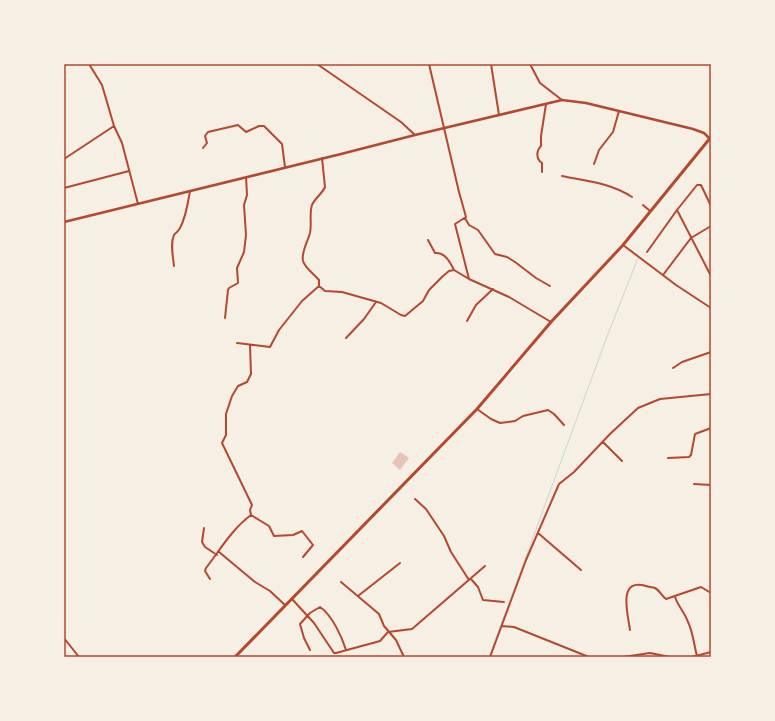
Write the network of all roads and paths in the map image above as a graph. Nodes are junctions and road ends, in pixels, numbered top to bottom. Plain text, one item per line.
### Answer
1 (89, 64) edge
2 (317, 64) edge
3 (429, 64) edge
4 (491, 64) edge
5 (530, 64) edge
6 (562, 100) junction
7 (546, 104) junction
8 (619, 111) junction
9 (499, 115) junction
10 (114, 126) junction
11 (444, 128) junction
12 (415, 134) junction
13 (711, 138) edge
14 (203, 148) dead end
15 (322, 158) junction
16 (64, 159) edge
17 (594, 164) dead end
18 (285, 167) junction
19 (129, 171) junction
20 (542, 172) dead end
21 (562, 176) dead end
22 (246, 177) junction
23 (64, 188) edge
24 (190, 191) junction
25 (632, 197) dead end
26 (138, 204) junction
27 (643, 205) dead end
28 (711, 206) edge
29 (677, 210) junction
30 (651, 212) junction
31 (466, 218) junction
32 (64, 222) edge
33 (711, 226) edge
34 (691, 238) junction
35 (428, 240) dead end
36 (623, 245) junction
37 (647, 252) dead end
38 (174, 266) dead end
39 (454, 270) junction
40 (663, 275) junction
41 (711, 276) edge
42 (469, 279) junction
43 (319, 286) junction
44 (550, 286) dead end
45 (493, 289) junction
46 (376, 302) junction
47 (711, 308) edge
48 (225, 318) dead end
49 (467, 321) dead end
50 (551, 322) junction
51 (346, 338) dead end
52 (237, 343) dead end
53 (250, 345) junction
54 (711, 352) edge
55 (672, 368) dead end
56 (711, 394) edge
57 (477, 409) junction
58 (564, 425) dead end
59 (711, 428) edge
60 (603, 442) junction
61 (668, 458) dead end
62 (622, 461) dead end
63 (694, 484) dead end
64 (711, 485) edge
65 (414, 499) dead end
66 (251, 515) junction
67 (204, 528) dead end
68 (538, 532) junction
69 (218, 553) junction
70 (304, 557) dead end
71 (400, 563) dead end
72 (485, 566) dead end
73 (581, 570) dead end
74 (210, 579) dead end
75 (470, 580) junction
76 (341, 582) dead end
77 (711, 593) edge
78 (358, 596) junction
79 (675, 597) junction
80 (292, 599) junction
81 (504, 602) dead end
82 (285, 605) junction
83 (308, 616) junction
84 (502, 626) junction
85 (630, 630) dead end
86 (388, 632) junction
87 (64, 638) edge
88 (310, 650) dead end
89 (346, 650) junction
90 (711, 652) edge
91 (697, 656) edge
92 (79, 657) edge
93 (235, 657) edge
94 (404, 657) edge
95 (490, 657) edge
96 (589, 657) edge
97 (622, 657) edge

1 - 10 street
2 - 12 street
3 - 11 street
4 - 9 street
5 - 6 street
6 - 7 main road
6 - 8 main road
7 - 9 main road
7 - 20 street
8 - 13 main road
8 - 17 street
9 - 11 main road
10 - 16 street
10 - 19 street
11 - 12 main road
11 - 31 street
12 - 15 main road
13 - 30 highway
14 - 18 street
15 - 18 main road
15 - 43 street
18 - 22 main road
19 - 23 street
19 - 26 street
21 - 25 street
22 - 24 main road
22 - 48 street
24 - 26 main road
24 - 38 street
26 - 32 main road
27 - 30 street
28 - 29 street
29 - 34 street
29 - 37 street
30 - 36 highway
31 - 42 street
31 - 44 street
33 - 34 street
34 - 40 street
34 - 41 street
35 - 39 street
36 - 40 street
36 - 50 highway
39 - 42 street
39 - 46 street
40 - 47 street
42 - 45 street
43 - 46 street
43 - 53 street
45 - 49 street
45 - 50 street
46 - 51 street
50 - 57 highway
52 - 53 street
53 - 66 street
54 - 55 street
56 - 60 street
57 - 58 street
57 - 80 highway
59 - 61 street
60 - 62 street
60 - 68 street
63 - 64 street
65 - 75 street
66 - 69 street
66 - 70 street
67 - 69 street
68 - 73 street
68 - 84 street
69 - 74 street
69 - 82 street
71 - 78 street
72 - 75 street
75 - 81 street
75 - 86 street
76 - 78 street
77 - 79 street
78 - 86 street
79 - 85 street
79 - 91 street
80 - 82 highway
80 - 83 street
82 - 93 highway
83 - 88 street
83 - 89 street
83 - 89 street
84 - 95 street
84 - 96 street
86 - 89 street
86 - 94 street
87 - 92 street
90 - 91 street
91 - 97 street

